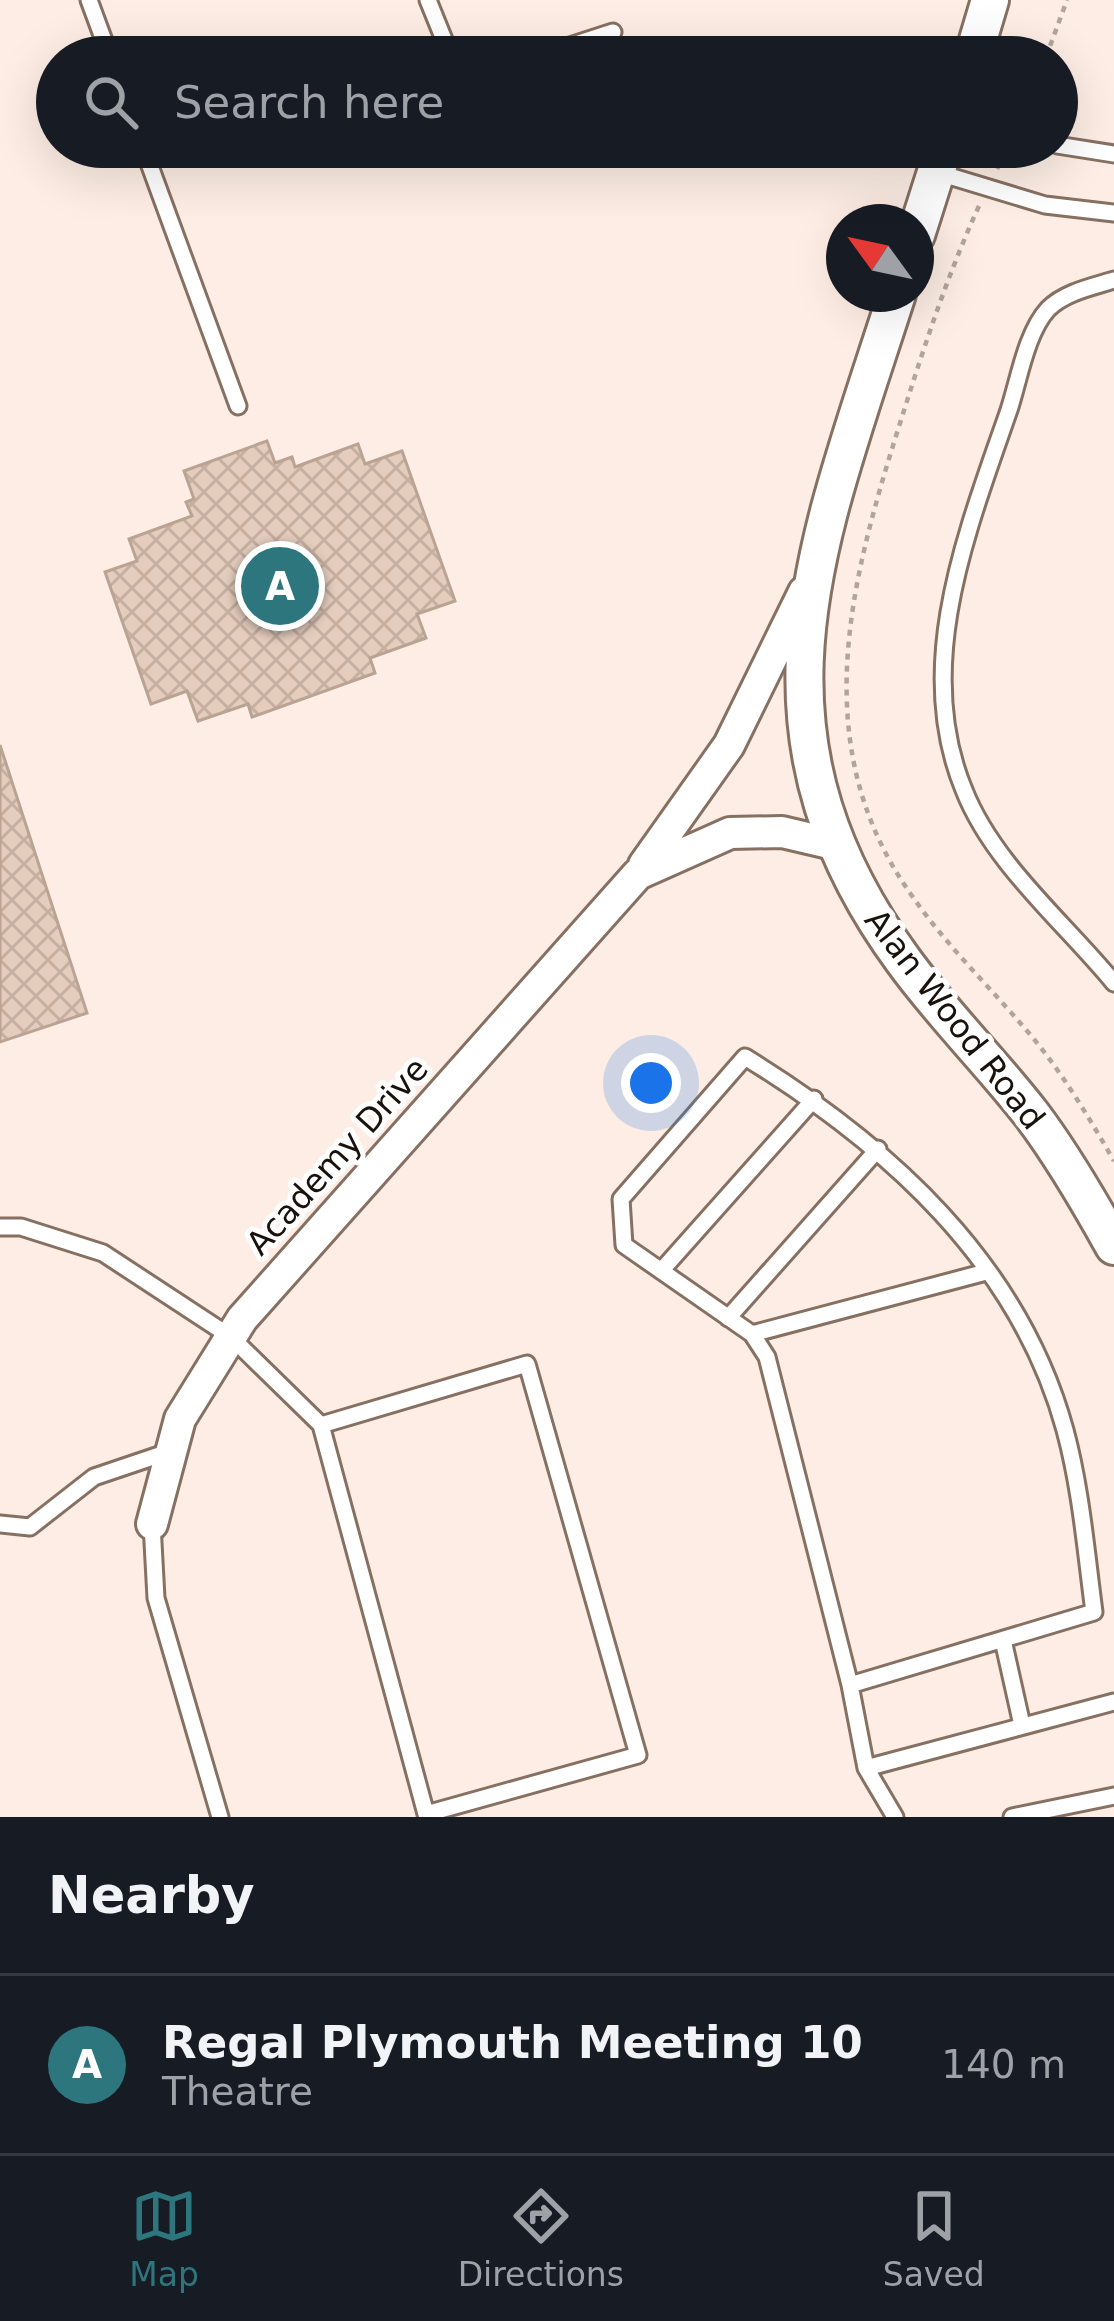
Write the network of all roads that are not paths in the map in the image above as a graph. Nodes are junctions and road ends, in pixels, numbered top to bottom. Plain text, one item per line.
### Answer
1 (89, 0) edge
2 (428, 0) edge
3 (990, 0) edge
4 (613, 32) dead end
5 (102, 36) edge
6 (443, 36) edge
7 (601, 36) edge
8 (979, 36) edge
9 (1114, 139) edge
10 (1107, 154) edge
11 (151, 168) edge
12 (937, 168) edge
13 (959, 168) edge
14 (926, 204) edge
15 (1114, 213) edge
16 (1114, 280) edge
17 (892, 312) edge
18 (238, 406) dead end
19 (823, 541) junction
20 (833, 844) junction
21 (638, 874) junction
22 (1114, 983) edge
23 (814, 1100) junction
24 (878, 1149) junction
25 (0, 1226) edge
26 (1114, 1246) edge
27 (661, 1270) junction
28 (986, 1272) junction
29 (728, 1318) junction
30 (752, 1334) junction
31 (231, 1337) junction
32 (321, 1425) junction
33 (168, 1451) junction
34 (0, 1524) edge
35 (152, 1524) joint
36 (1003, 1640) junction
37 (850, 1685) junction
38 (1114, 1702) edge
39 (1022, 1725) junction
40 (866, 1768) junction
41 (1114, 1796) edge
42 (220, 1817) edge
43 (895, 1817) edge
44 (1012, 1817) edge

1 - 5 lane
2 - 6 lane
3 - 8 street
4 - 7 lane
9 - 10 lane
11 - 18 lane
12 - 14 street
13 - 15 lane
16 - 22 lane
17 - 19 street, Alan Wood Road
19 - 20 street, Alan Wood Road
19 - 21 street, Academy Drive
20 - 21 street, Academy Drive
20 - 26 street, Alan Wood Road
21 - 31 street, Academy Drive
23 - 24 lane
23 - 27 lane
23 - 27 lane
24 - 28 lane
24 - 29 lane
25 - 31 lane
27 - 29 lane
28 - 30 lane
28 - 36 lane
29 - 30 lane
30 - 37 lane
31 - 32 lane
31 - 33 street, Academy Drive
32 - 32 lane
33 - 34 lane
33 - 35 street, Academy Drive
35 - 42 lane
36 - 37 lane
36 - 39 lane
37 - 40 lane
38 - 39 lane
39 - 40 lane
40 - 43 lane
41 - 44 lane

